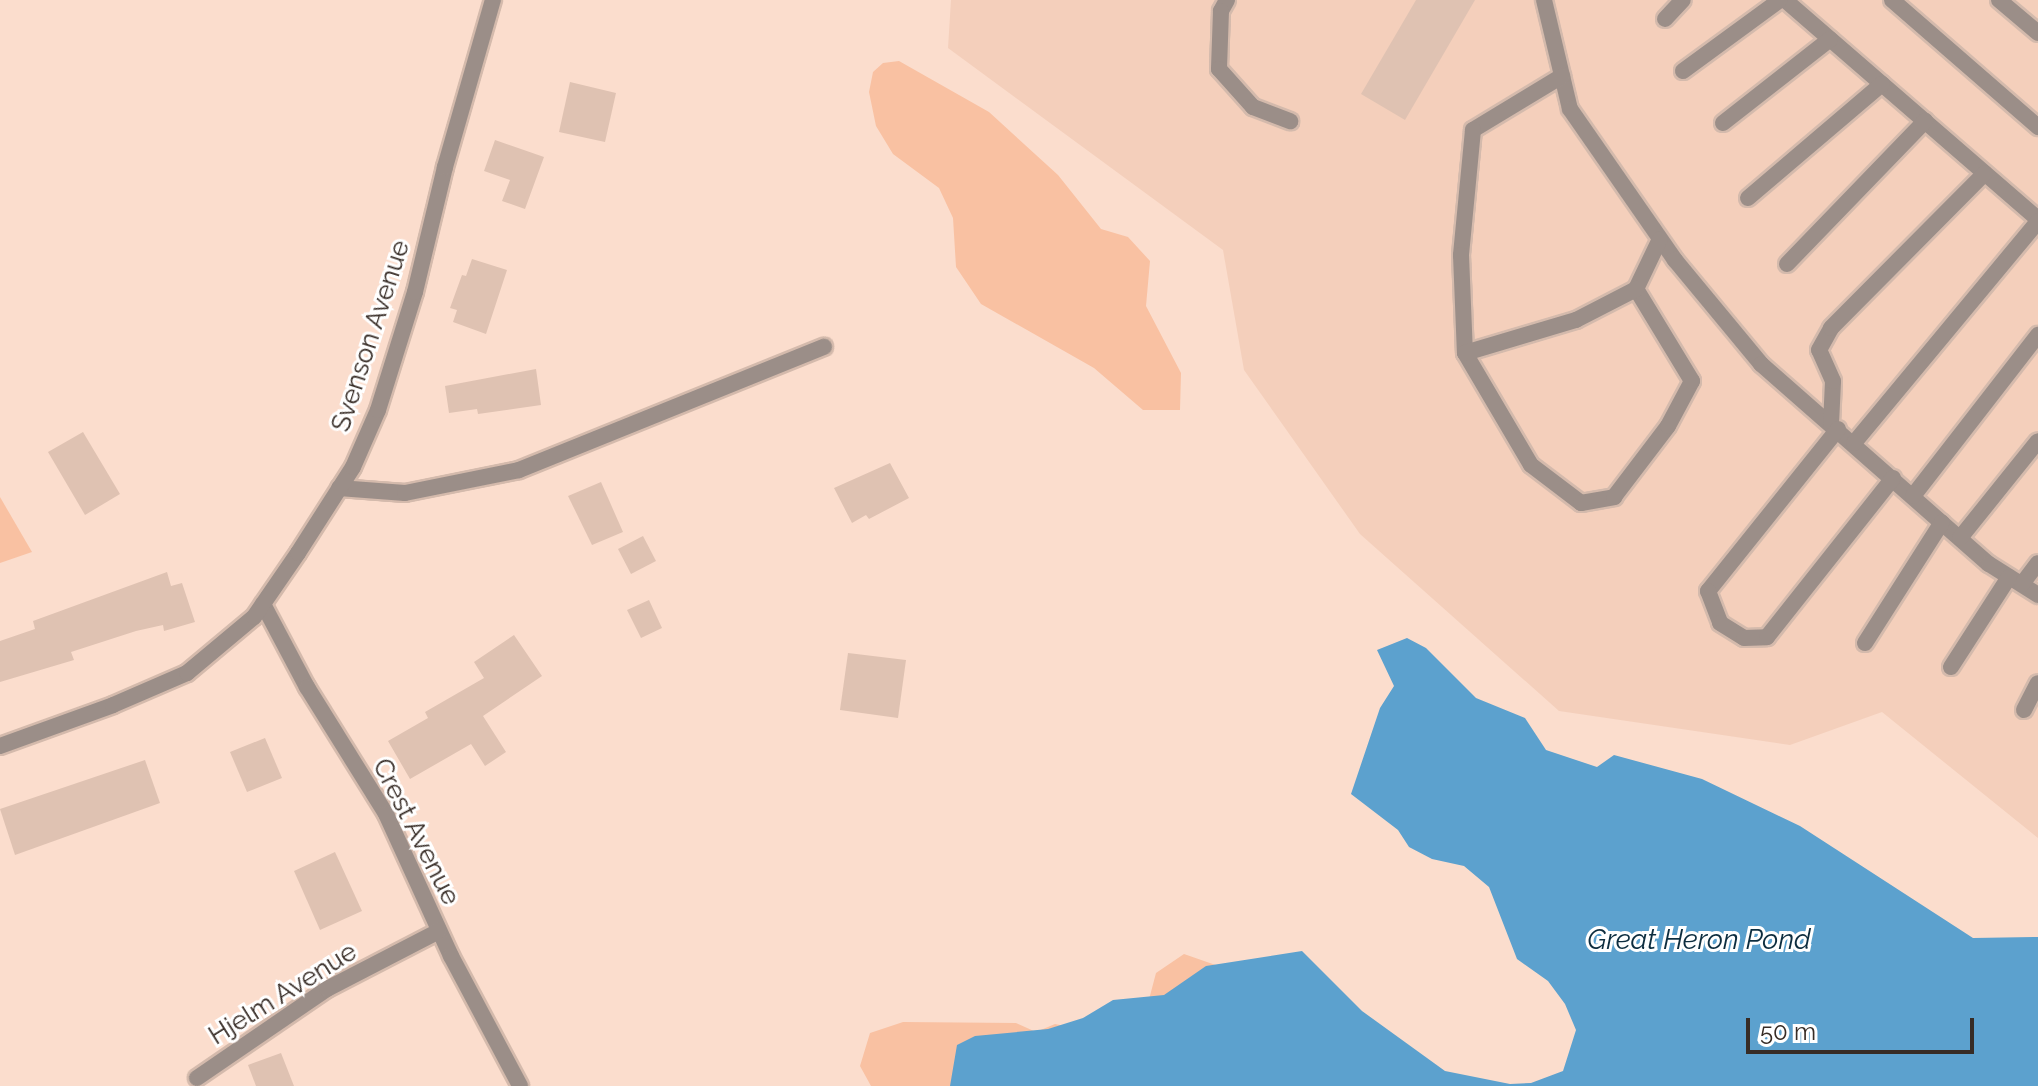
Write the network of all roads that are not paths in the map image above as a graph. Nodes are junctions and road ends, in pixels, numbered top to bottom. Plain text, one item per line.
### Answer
1 (493, 0) edge
2 (1227, 0) edge
3 (1544, 0) edge
4 (1683, 0) edge
5 (1782, 0) edge
6 (1892, 0) edge
7 (1999, 0) edge
8 (1665, 19) dead end
9 (2038, 33) edge
10 (1830, 39) junction
11 (1683, 71) dead end
12 (1562, 76) junction
13 (1882, 84) junction
14 (1290, 121) dead end
15 (1925, 121) junction
16 (1723, 123) dead end
17 (2038, 127) edge
18 (1985, 173) junction
19 (1748, 198) dead end
20 (2038, 220) edge
21 (1660, 239) junction
22 (1787, 264) dead end
23 (1636, 289) junction
24 (2038, 335) edge
25 (824, 347) dead end
26 (1465, 353) junction
27 (1834, 426) junction
28 (2038, 441) edge
29 (1854, 443) junction
30 (1893, 478) junction
31 (339, 488) junction
32 (1913, 496) junction
33 (1942, 522) junction
34 (1960, 538) junction
35 (2038, 563) edge
36 (2016, 580) junction
37 (2038, 595) edge
38 (263, 604) junction
39 (1865, 643) dead end
40 (1951, 667) dead end
41 (2038, 683) edge
42 (2024, 710) dead end
43 (0, 746) edge
44 (439, 931) junction
45 (197, 1078) dead end
46 (520, 1086) edge

1 - 31 street, Svenson Avenue
2 - 14 street
3 - 12 street
4 - 8 street
5 - 10 street
5 - 11 street
6 - 17 street
7 - 9 street
10 - 13 street
10 - 16 street
12 - 21 street
12 - 26 street
13 - 15 street
13 - 19 street
15 - 18 street
15 - 22 street
18 - 20 street
18 - 27 street
20 - 29 street
21 - 23 street
21 - 27 street
23 - 26 street
23 - 26 street
24 - 32 street
25 - 31 street
27 - 29 street
27 - 30 street
28 - 34 street
29 - 30 street
30 - 32 street
31 - 38 street, Svenson Avenue
32 - 33 street
33 - 34 street
33 - 39 street
34 - 36 street
35 - 36 street
36 - 37 street
36 - 40 street
38 - 43 street, Svenson Avenue
38 - 44 street, Crest Avenue
41 - 42 street
44 - 45 street, Hjelm Avenue
44 - 46 street, Crest Avenue

